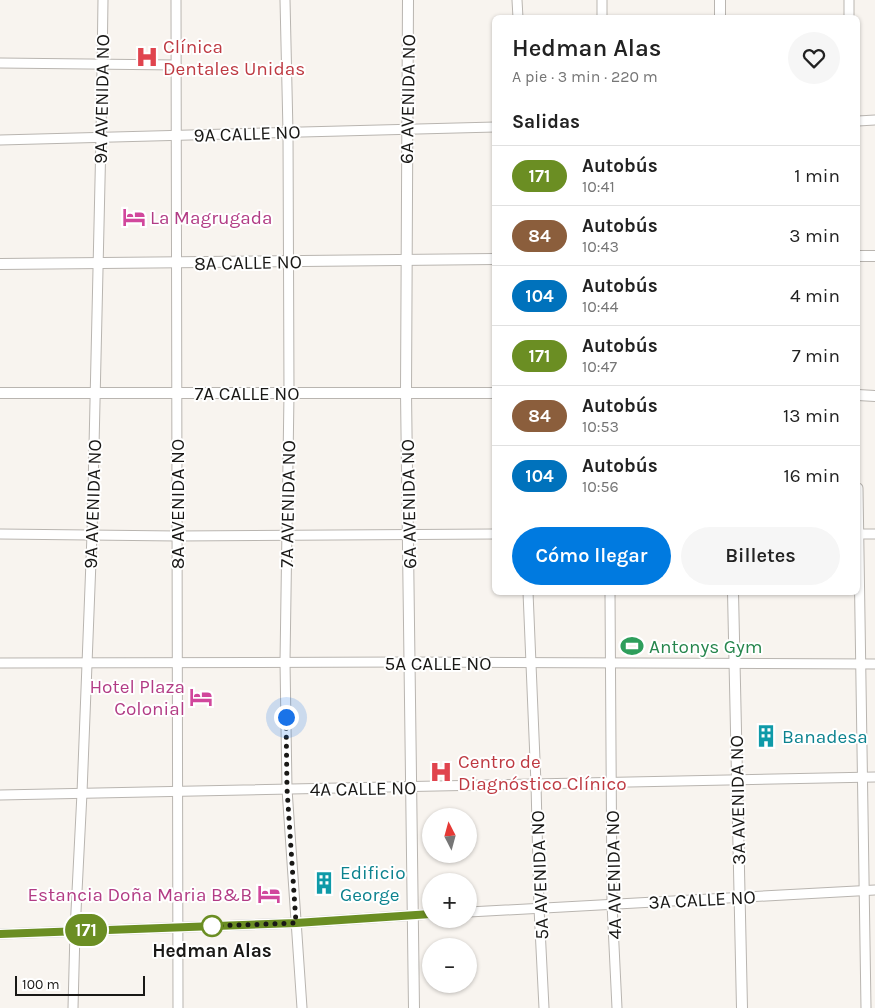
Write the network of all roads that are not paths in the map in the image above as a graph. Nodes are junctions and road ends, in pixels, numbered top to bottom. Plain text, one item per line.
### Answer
1 (103, 0) edge
2 (176, 0) edge
3 (285, 0) edge
4 (408, 0) edge
5 (517, 0) edge
6 (602, 0) edge
7 (720, 0) edge
8 (849, 0) edge
9 (518, 15) edge
10 (602, 15) edge
11 (720, 15) edge
12 (849, 15) edge
13 (0, 63) edge
14 (101, 64) junction
15 (176, 65) junction
16 (860, 120) edge
17 (875, 120) edge
18 (492, 127) edge
19 (407, 129) junction
20 (288, 132) junction
21 (176, 135) junction
22 (101, 137) junction
23 (0, 140) edge
24 (860, 256) edge
25 (875, 256) edge
26 (492, 259) edge
27 (406, 260) junction
28 (176, 262) junction
29 (288, 262) junction
30 (97, 263) junction
31 (0, 264) edge
32 (0, 393) edge
33 (95, 393) junction
34 (177, 393) junction
35 (406, 393) junction
36 (492, 393) edge
37 (290, 394) junction
38 (860, 395) edge
39 (875, 396) edge
40 (0, 534) edge
41 (409, 534) junction
42 (492, 534) edge
43 (860, 534) edge
44 (875, 534) edge
45 (92, 535) junction
46 (177, 536) junction
47 (287, 536) junction
48 (528, 595) edge
49 (610, 595) edge
50 (733, 595) edge
51 (859, 595) edge
52 (87, 662) junction
53 (177, 662) junction
54 (285, 662) junction
55 (410, 662) junction
56 (0, 663) edge
57 (530, 663) junction
58 (611, 663) junction
59 (734, 664) junction
60 (860, 664) junction
61 (875, 664) edge
62 (862, 777) junction
63 (875, 777) edge
64 (737, 780) junction
65 (611, 782) junction
66 (536, 784) junction
67 (412, 787) junction
68 (287, 789) junction
69 (178, 791) junction
70 (82, 793) junction
71 (0, 795) edge
72 (864, 890) junction
73 (875, 890) edge
74 (739, 897) junction
75 (612, 904) junction
76 (539, 908) junction
77 (477, 912) edge
78 (422, 914) edge
79 (413, 915) junction
80 (296, 923) junction
81 (178, 927) junction
82 (75, 931) junction
83 (0, 934) edge
84 (73, 1008) edge
85 (178, 1008) edge
86 (302, 1008) edge
87 (414, 1008) edge
88 (544, 1008) edge
89 (617, 1008) edge
90 (742, 1008) edge
91 (866, 1008) edge

1 - 14 street, 9A AVENIDA NO
2 - 15 street, 8A AVENIDA NO
3 - 20 street, 7A AVENIDA NO
4 - 19 street, 6A AVENIDA NO
5 - 9 street
6 - 10 street
7 - 11 street
8 - 12 street
13 - 14 street
14 - 15 street
14 - 22 street, 9A AVENIDA NO
15 - 21 street, 8A AVENIDA NO
16 - 17 street
18 - 19 street, 9A CALLE NO
19 - 20 street, 9A CALLE NO
19 - 27 street, 6A AVENIDA NO
20 - 21 street, 9A CALLE NO
20 - 29 street, 7A AVENIDA NO
21 - 22 street, 9A CALLE NO
21 - 28 street, 8A AVENIDA NO
22 - 23 street, 9A CALLE NO
22 - 30 street, 9A AVENIDA NO
24 - 25 street
26 - 27 street, 8A CALLE NO
27 - 29 street, 8A CALLE NO
27 - 35 street, 6A AVENIDA NO
28 - 29 street, 8A CALLE NO
28 - 30 street, 8A CALLE NO
28 - 34 street, 8A AVENIDA NO
29 - 37 street, 7A AVENIDA NO
30 - 31 street, 8A CALLE NO
30 - 33 street, 9A AVENIDA NO
32 - 33 street, 7A CALLE NO
33 - 34 street, 7A CALLE NO
33 - 45 street, 9A AVENIDA NO
34 - 37 street, 7A CALLE NO
34 - 46 street, 8A AVENIDA NO
35 - 36 street, 7A CALLE NO
35 - 37 street, 7A CALLE NO
35 - 41 street, 6A AVENIDA NO
37 - 47 street, 7A AVENIDA NO
38 - 39 street
40 - 45 street
41 - 42 street
41 - 47 street
41 - 55 street, 6A AVENIDA NO
43 - 44 street
45 - 46 street
45 - 52 street, 9A AVENIDA NO
46 - 47 street
46 - 53 street, 8A AVENIDA NO
47 - 54 street, 7A AVENIDA NO
48 - 57 street, 5A AVENIDA NO
49 - 58 street, 4A AVENIDA NO
50 - 59 street, 3A AVENIDA NO
51 - 60 street
52 - 53 street, 5A CALLE NO
52 - 56 street, 5A CALLE NO
52 - 70 street, 9A AVENIDA NO
53 - 54 street, 5A CALLE NO
53 - 69 street, 8A AVENIDA NO
54 - 55 street, 5A CALLE NO
54 - 68 street, 7A AVENIDA NO
55 - 57 street, 5A CALLE NO
55 - 67 street, 6A AVENIDA NO
57 - 58 street, 5A CALLE NO
57 - 66 street, 5A AVENIDA NO
58 - 59 street, 5A CALLE NO
58 - 65 street, 4A AVENIDA NO
59 - 60 street, 5A CALLE NO
59 - 64 street, 3A AVENIDA NO
60 - 61 street, 5A CALLE NO
60 - 62 street
62 - 63 street, 4A CALLE NO
62 - 64 street, 4A CALLE NO
62 - 72 street
64 - 65 street, 4A CALLE NO
64 - 74 street, 3A AVENIDA NO
65 - 66 street, 4A CALLE NO
65 - 75 street, 4A AVENIDA NO
66 - 67 street, 4A CALLE NO
66 - 76 street, 5A AVENIDA NO
67 - 68 street, 4A CALLE NO
67 - 79 street, 6A AVENIDA NO
68 - 69 street, 4A CALLE NO
68 - 80 street, 7A AVENIDA NO
69 - 70 street, 4A CALLE NO
69 - 81 street, 8A AVENIDA NO
70 - 71 street, 4A CALLE NO
70 - 82 street, 9A AVENIDA NO
72 - 73 street, 3A CALLE NO
72 - 74 street, 3A CALLE NO
72 - 91 street
74 - 75 street, 3A CALLE NO
74 - 90 street, 3A AVENIDA NO
75 - 76 street, 3A CALLE NO
75 - 89 street, 4A AVENIDA NO
76 - 77 street, 3A CALLE NO
76 - 88 street, 5A AVENIDA NO
78 - 79 street
79 - 80 street
79 - 87 street, 6A AVENIDA NO
80 - 81 street
80 - 86 street, 7A AVENIDA NO
81 - 82 street
81 - 85 street, 8A AVENIDA NO
82 - 83 street
82 - 84 street, 9A AVENIDA NO

